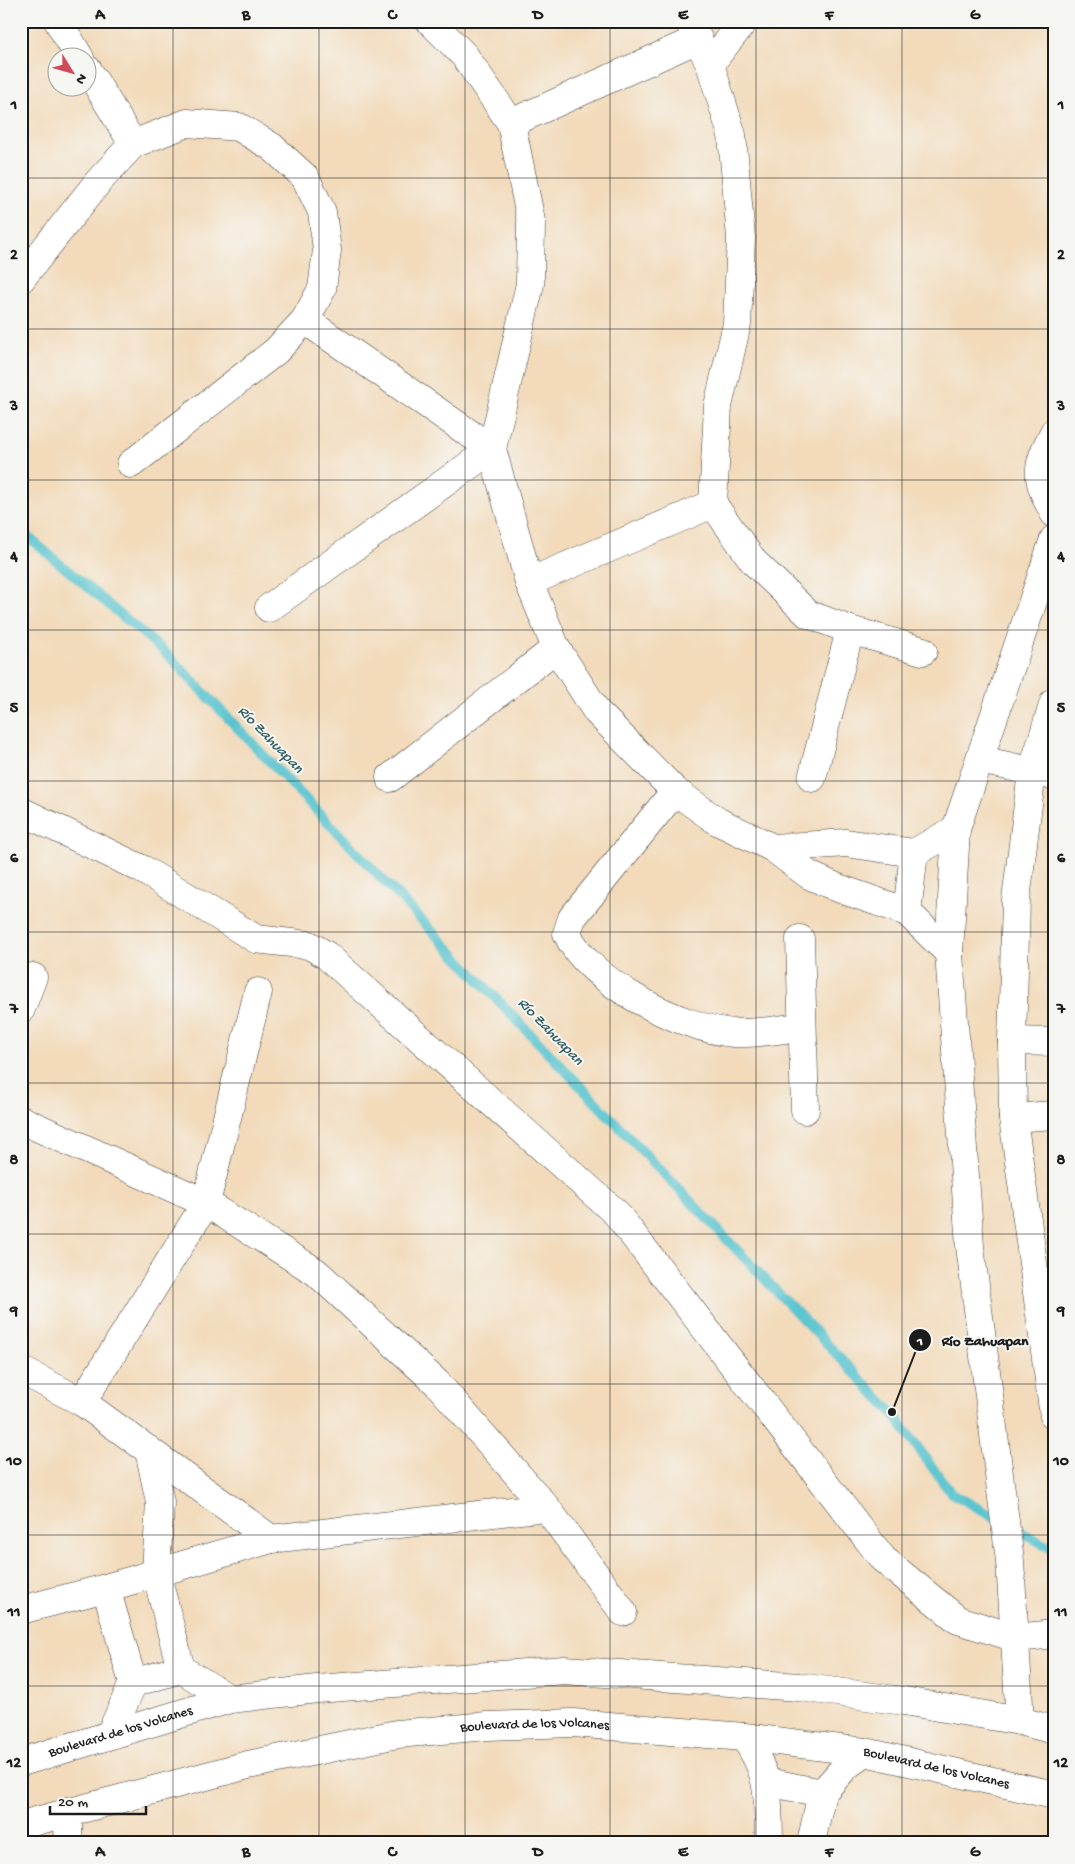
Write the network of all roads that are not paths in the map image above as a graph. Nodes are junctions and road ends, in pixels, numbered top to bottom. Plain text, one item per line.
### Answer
1 (58, 21) edge
2 (430, 21) edge
3 (744, 21) edge
4 (693, 30) edge
5 (74, 48) edge
6 (710, 64) junction
7 (98, 86) edge
8 (511, 123) junction
9 (133, 144) junction
10 (21, 279) edge
11 (305, 320) junction
12 (1054, 432) edge
13 (492, 449) junction
14 (131, 464) dead end
15 (713, 504) junction
16 (1054, 513) edge
17 (1054, 539) edge
18 (529, 582) junction
19 (269, 608) dead end
20 (850, 630) junction
21 (556, 648) junction
22 (923, 652) dead end
23 (1054, 702) edge
24 (980, 760) junction
25 (1043, 774) edge
26 (390, 778) dead end
27 (812, 778) dead end
28 (675, 791) junction
29 (21, 811) edge
30 (956, 829) junction
31 (773, 848) junction
32 (914, 853) junction
33 (907, 912) junction
34 (800, 939) dead end
35 (949, 953) junction
36 (33, 977) dead end
37 (258, 992) dead end
38 (21, 1010) edge
39 (802, 1027) junction
40 (1012, 1041) junction
41 (1054, 1042) edge
42 (805, 1110) dead end
43 (1054, 1115) edge
44 (1013, 1118) junction
45 (21, 1120) edge
46 (206, 1203) junction
47 (21, 1370) edge
48 (82, 1402) junction
49 (1054, 1416) edge
50 (149, 1450) junction
51 (546, 1507) junction
52 (271, 1539) junction
53 (156, 1572) junction
54 (106, 1588) junction
55 (21, 1610) edge
56 (623, 1612) dead end
57 (1054, 1634) edge
58 (1016, 1638) junction
59 (181, 1669) junction
60 (133, 1683) junction
61 (230, 1699) junction
62 (1020, 1721) junction
63 (1054, 1730) edge
64 (110, 1735) junction
65 (744, 1737) junction
66 (865, 1752) junction
67 (21, 1762) edge
68 (767, 1782) junction
69 (822, 1793) junction
70 (1054, 1794) edge
71 (67, 1812) junction
72 (21, 1825) edge
73 (69, 1843) edge
74 (768, 1843) edge
75 (811, 1843) edge

1 - 5 street
2 - 8 street
3 - 6 street
4 - 6 street
4 - 8 street
6 - 15 street
7 - 9 street
8 - 13 street
9 - 10 street
9 - 11 street
11 - 13 street
11 - 14 street
12 - 16 street
13 - 18 street
13 - 19 street
15 - 18 street
15 - 20 street
17 - 24 street
18 - 21 street
20 - 22 street
20 - 27 street
21 - 26 street
21 - 28 street
23 - 25 street
24 - 25 street
24 - 30 street
25 - 40 street
28 - 31 street
28 - 39 street
29 - 58 street
30 - 32 street
30 - 35 street
31 - 32 street
31 - 33 street
32 - 33 street
33 - 35 street
34 - 39 street
35 - 58 street
36 - 38 street
37 - 46 street
39 - 42 street
40 - 41 street
40 - 44 street
43 - 44 street
44 - 49 street
45 - 46 street
46 - 48 street
46 - 51 street
47 - 48 street
48 - 50 street
50 - 52 street
50 - 53 street
51 - 52 street
51 - 56 street
52 - 53 street
53 - 54 street
53 - 59 street
54 - 55 street
54 - 60 street
57 - 58 street
58 - 62 street
59 - 60 street
59 - 61 street
60 - 64 street
61 - 62 street, Boulevard de los Volcanes
61 - 64 street, Boulevard de los Volcanes
62 - 63 street, Boulevard de los Volcanes
64 - 67 street, Boulevard de los Volcanes
65 - 66 street, Boulevard de los Volcanes
65 - 68 street
65 - 71 street, Boulevard de los Volcanes
66 - 69 street
66 - 70 street, Boulevard de los Volcanes
68 - 69 street
68 - 74 street
69 - 75 street
71 - 72 street, Boulevard de los Volcanes
71 - 73 street

